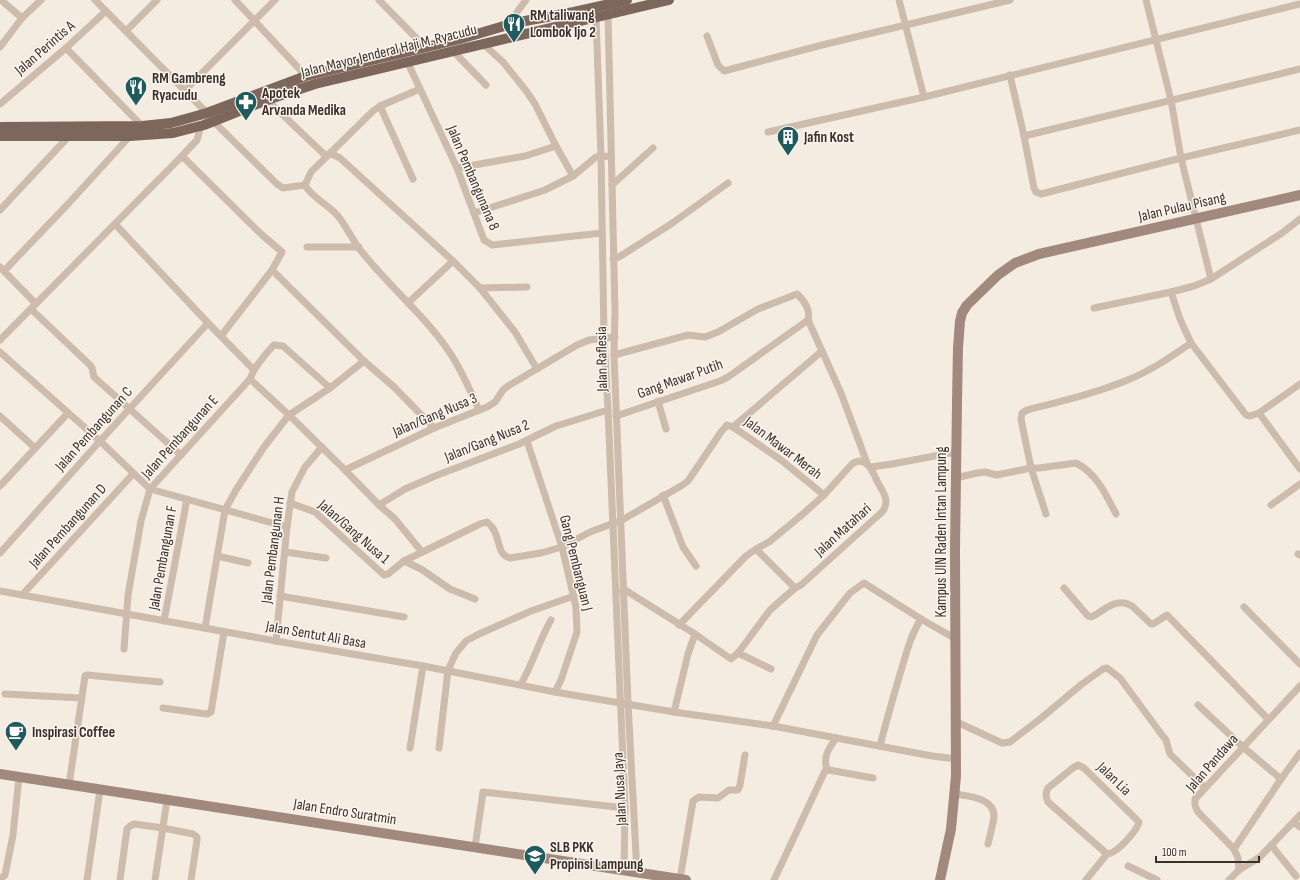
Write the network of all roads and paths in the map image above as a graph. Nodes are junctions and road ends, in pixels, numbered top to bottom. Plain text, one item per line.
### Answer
1 (1, 0) edge
2 (41, 0) edge
3 (95, 0) edge
4 (157, 0) edge
5 (235, 0) edge
6 (275, 0) edge
7 (378, 0) edge
8 (526, 0) edge
9 (627, 0) edge
10 (668, 0) edge
11 (899, 0) edge
12 (1010, 0) edge
13 (1146, 0) edge
14 (1300, 4) edge
15 (600, 10) edge
16 (106, 12) junction
17 (22, 18) junction
18 (255, 20) junction
19 (514, 23) junction
20 (905, 25) junction
21 (126, 31) junction
22 (707, 36) dead end
23 (460, 39) junction
24 (1155, 40) junction
25 (481, 44) junction
26 (0, 47) edge
27 (66, 48) junction
28 (427, 50) junction
29 (453, 50) junction
30 (407, 61) junction
31 (1300, 69) edge
32 (306, 76) junction
33 (1010, 76) junction
34 (486, 85) dead end
35 (420, 88) junction
36 (185, 90) junction
37 (924, 97) junction
38 (267, 100) junction
39 (1171, 100) junction
40 (0, 104) edge
41 (380, 106) junction
42 (210, 117) junction
43 (142, 126) junction
44 (201, 126) junction
45 (0, 127) edge
46 (1300, 130) edge
47 (768, 132) dead end
48 (0, 136) edge
49 (69, 136) junction
50 (130, 136) junction
51 (1024, 136) junction
52 (556, 146) junction
53 (653, 148) dead end
54 (328, 154) junction
55 (182, 156) junction
56 (606, 156) junction
57 (1181, 158) junction
58 (457, 168) junction
59 (573, 176) junction
60 (413, 179) dead end
61 (728, 183) dead end
62 (612, 185) junction
63 (305, 186) junction
64 (1300, 195) edge
65 (0, 210) edge
66 (474, 213) junction
67 (1196, 219) junction
68 (1300, 219) edge
69 (115, 224) junction
70 (602, 233) junction
71 (307, 247) dead end
72 (359, 247) junction
73 (1070, 248) joint
74 (614, 259) junction
75 (453, 261) junction
76 (2, 269) edge
77 (272, 270) junction
78 (1211, 279) junction
79 (527, 286) dead end
80 (480, 288) junction
81 (1171, 292) junction
82 (408, 303) junction
83 (34, 307) junction
84 (1094, 308) dead end
85 (808, 320) junction
86 (208, 323) junction
87 (221, 336) junction
88 (605, 337) junction
89 (614, 337) junction
90 (0, 340) edge
91 (1191, 343) junction
92 (822, 351) junction
93 (0, 352) edge
94 (614, 355) junction
95 (364, 361) junction
96 (537, 369) junction
97 (254, 370) junction
98 (250, 379) junction
99 (1300, 384) edge
100 (330, 388) junction
101 (611, 394) junction
102 (658, 401) junction
103 (129, 409) junction
104 (479, 410) junction
105 (608, 410) junction
106 (68, 412) junction
107 (1259, 413) junction
108 (290, 415) junction
109 (0, 416) edge
110 (616, 416) junction
111 (733, 427) junction
112 (434, 428) junction
113 (666, 429) dead end
114 (100, 440) junction
115 (526, 441) junction
116 (322, 447) junction
117 (35, 448) junction
118 (956, 452) junction
119 (181, 455) junction
120 (869, 465) junction
121 (1032, 468) junction
122 (1300, 469) edge
123 (345, 470) junction
124 (0, 473) edge
125 (133, 474) junction
126 (956, 478) junction
127 (7, 479) junction
128 (1300, 484) edge
129 (0, 486) edge
130 (150, 489) junction
131 (663, 495) junction
132 (824, 495) junction
133 (187, 499) junction
134 (290, 503) junction
135 (379, 505) junction
136 (1271, 505) dead end
137 (225, 510) junction
138 (1046, 514) dead end
139 (1116, 514) dead end
140 (617, 521) junction
141 (287, 527) junction
142 (562, 547) junction
143 (756, 549) junction
144 (0, 552) edge
145 (285, 552) junction
146 (422, 552) junction
147 (217, 556) junction
148 (326, 558) dead end
149 (404, 561) junction
150 (248, 564) dead end
151 (696, 566) dead end
152 (795, 588) junction
153 (1064, 588) dead end
154 (0, 591) edge
155 (620, 591) junction
156 (22, 595) junction
157 (280, 596) junction
158 (574, 596) junction
159 (475, 599) dead end
160 (1244, 607) dead end
161 (126, 614) junction
162 (404, 617) dead end
163 (921, 619) junction
164 (164, 620) junction
165 (552, 620) dead end
166 (679, 625) junction
167 (205, 628) junction
168 (224, 632) junction
169 (695, 634) junction
170 (956, 639) junction
171 (276, 641) junction
172 (124, 649) dead end
173 (738, 653) junction
174 (1300, 664) edge
175 (423, 666) junction
176 (448, 670) junction
177 (771, 670) dead end
178 (160, 682) dead end
179 (522, 684) junction
180 (1300, 686) edge
181 (555, 692) junction
182 (1294, 692) junction
183 (5, 694) dead end
184 (1300, 697) edge
185 (81, 698) junction
186 (620, 703) junction
187 (628, 703) junction
188 (1198, 705) dead end
189 (162, 708) dead end
190 (674, 712) junction
191 (1268, 719) junction
192 (957, 722) junction
193 (773, 726) junction
194 (836, 738) junction
195 (880, 746) junction
196 (1243, 746) junction
197 (410, 748) dead end
198 (439, 748) dead end
199 (1300, 753) edge
200 (745, 755) dead end
201 (957, 759) junction
202 (827, 770) junction
203 (0, 774) edge
204 (19, 777) junction
205 (873, 778) dead end
206 (1281, 779) junction
207 (69, 785) junction
208 (1205, 788) junction
209 (100, 790) junction
210 (956, 794) junction
211 (167, 800) junction
212 (625, 808) junction
213 (1300, 815) edge
214 (1294, 822) junction
215 (1300, 827) edge
216 (163, 828) junction
217 (988, 844) dead end
218 (1271, 846) junction
219 (475, 848) junction
220 (1234, 850) junction
221 (1107, 854) junction
222 (1128, 866) dead end
223 (624, 870) junction
224 (1239, 870) junction
225 (637, 872) junction
226 (1296, 876) dead end
227 (5, 878) edge
228 (87, 880) edge
229 (120, 880) edge
230 (155, 880) edge
231 (191, 880) edge
232 (683, 880) edge
233 (774, 880) edge
234 (940, 880) edge
235 (1086, 880) edge
236 (1157, 880) edge
237 (1229, 880) edge

1 - 17 street
2 - 17 street
3 - 16 street
4 - 21 street
5 - 18 street
6 - 18 street
7 - 28 street
8 - 19 street
9 - 15 main road, Jalan Mayor Jenderal Haji M. Ryacudu
10 - 15 main road, Jalan Mayor Jenderal Haji M. Ryacudu
11 - 20 street
12 - 20 street
13 - 24 street
14 - 24 street
15 - 19 main road, Jalan Mayor Jenderal Haji M. Ryacudu
15 - 25 main road, Jalan Mayor Jenderal Haji M. Ryacudu
15 - 56 street, Jalan Raflesia
15 - 56 street, Jalan Raflesia
16 - 21 street
16 - 27 street, Jalan Perintis A
17 - 26 street
18 - 32 street
18 - 36 street
19 - 23 main road, Jalan Mayor Jenderal Haji M. Ryacudu
20 - 22 street
20 - 37 street
21 - 36 street
23 - 25 main road
23 - 28 main road, Jalan Mayor Jenderal Haji M. Ryacudu
24 - 33 street
24 - 39 street
25 - 29 main road, Jalan Mayor Jenderal Haji M. Ryacudu
25 - 52 street
27 - 40 street, Jalan Perintis A
27 - 43 street
28 - 29 main road, Jalan Mayor Jenderal Haji M. Ryacudu
28 - 30 main road, Jalan Mayor Jenderal Haji M. Ryacudu
28 - 32 main road, Jalan Mayor Jenderal Haji M. Ryacudu
29 - 34 street
30 - 35 street, Jalan Pembangunana 8
30 - 38 main road, Jalan Mayor Jenderal Haji M. Ryacudu
31 - 39 street
32 - 42 main road, Jalan Mayor Jenderal Haji M. Ryacudu
33 - 37 street
33 - 51 street
35 - 41 street
35 - 58 street, Jalan Pembangunana 8
36 - 42 street
37 - 47 street
38 - 42 main road, Jalan Mayor Jenderal Haji M. Ryacudu
38 - 54 street
39 - 51 street
39 - 57 street
41 - 54 street
41 - 60 street
42 - 43 main road, Jalan Mayor Jenderal Haji M. Ryacudu
42 - 44 main road, Jalan Mayor Jenderal Haji M. Ryacudu
42 - 63 street
43 - 45 main road, Jalan Mayor Jenderal Haji M. Ryacudu
44 - 50 main road, Jalan Mayor Jenderal Haji M. Ryacudu
44 - 55 street
46 - 57 street
48 - 49 main road, Jalan Mayor Jenderal Haji M. Ryacudu
49 - 50 main road, Jalan Mayor Jenderal Haji M. Ryacudu
49 - 65 street
50 - 76 street
51 - 57 street
52 - 58 street
52 - 59 street
53 - 62 street
54 - 63 street
54 - 75 street
55 - 69 street
55 - 77 street
56 - 59 street
56 - 62 street, Jalan Raflesia
56 - 70 street, Jalan Raflesia
57 - 67 street
58 - 66 street, Jalan Pembangunana 8
59 - 66 street
61 - 74 street
62 - 74 street, Jalan Raflesia
63 - 72 street
64 - 67 street, Jalan Pulau Pisang
66 - 70 street, Jalan Pembangunana 8
67 - 73 street, Jalan Pulau Pisang
67 - 78 street
68 - 78 street
69 - 83 street
69 - 86 street
70 - 88 street, Jalan Raflesia
71 - 72 street
72 - 82 street
73 - 118 street, Kampus UIN Raden Intan Lampung
74 - 89 street, Jalan Raflesia
75 - 80 street
75 - 82 street
76 - 83 street
77 - 87 street
77 - 95 street
78 - 81 street
79 - 80 street
80 - 96 street
81 - 84 street
81 - 91 street
82 - 104 street
83 - 90 street
83 - 103 street
85 - 92 street, Jalan Matahari
85 - 94 street, Jalan Matahari
85 - 102 street, Gang Mawar Putih
86 - 87 street
86 - 103 street, Jalan Pembangunan C
87 - 97 street
88 - 89 street, Jalan/Gang Nusa 3
88 - 96 street, Jalan/Gang Nusa 3
88 - 101 street, Jalan Raflesia
89 - 94 street, Jalan Raflesia
91 - 107 street
91 - 121 street
92 - 111 street
92 - 120 street, Jalan Matahari
93 - 106 street
94 - 101 street, Jalan Raflesia
95 - 100 street
95 - 112 street
96 - 104 street, Jalan/Gang Nusa 3
97 - 98 street, Jalan Pembangunan E
97 - 100 street, Jalan Pembangunan E
98 - 108 street
98 - 119 street, Jalan Pembangunan E
99 - 107 street
100 - 108 street
101 - 105 street, Jalan Raflesia
101 - 110 street, Jalan Raflesia
102 - 110 street, Gang Mawar Putih
102 - 113 street
103 - 114 street, Jalan Pembangunan C
103 - 119 street
104 - 112 street, Jalan/Gang Nusa 3
105 - 115 street, Jalan/Gang Nusa 2
105 - 140 street, Jalan Raflesia
106 - 114 street
106 - 117 street
107 - 122 street
108 - 116 street
108 - 137 street
109 - 117 street
110 - 140 street, Jalan Raflesia
111 - 131 street, Jalan Mawar Merah
111 - 132 street, Jalan Mawar Merah
112 - 123 street, Jalan/Gang Nusa 3
114 - 125 street
114 - 144 street, Jalan Pembangunan C
115 - 135 street, Jalan/Gang Nusa 2
115 - 142 street, Gang Pembanguan J
116 - 123 street
116 - 134 street, Jalan Pembangunan H
117 - 127 street
118 - 120 street
118 - 126 street, Kampus UIN Raden Intan Lampung
119 - 130 street, Jalan Pembangunan E
120 - 132 street
120 - 152 street, Jalan Matahari
121 - 126 street
121 - 138 street
121 - 139 street
123 - 135 street
124 - 127 street
125 - 130 street
125 - 156 street, Jalan Pembangunan D
126 - 170 street, Kampus UIN Raden Intan Lampung
127 - 129 street
128 - 136 street
130 - 133 street
130 - 161 street, Jalan Pembangunan E
131 - 140 street, Jalan Mawar Merah
131 - 151 street
132 - 143 street
133 - 137 street
133 - 164 street, Jalan Pembangunan F
134 - 141 street, Jalan Pembangunan H
134 - 149 street, Jalan/Gang Nusa 1
135 - 146 street
137 - 141 street
137 - 147 street
140 - 142 street, Jalan/Gang Nusa 1
140 - 155 street, Jalan Raflesia
141 - 145 street, Jalan Pembangunan H
142 - 146 street, Jalan/Gang Nusa 1
142 - 158 street, Gang Pembanguan J
143 - 152 street
143 - 166 street
145 - 148 street
145 - 157 street, Jalan Pembangunan H
146 - 149 street, Jalan/Gang Nusa 1
147 - 150 street
147 - 167 street
149 - 159 street
152 - 173 street, Jalan Matahari
153 - 191 street
154 - 156 street, Jalan Sentut Ali Basa
155 - 166 street
155 - 186 street, Jalan Raflesia
155 - 187 street, Jalan Raflesia
156 - 161 street, Jalan Sentut Ali Basa
157 - 162 street
157 - 171 street, Jalan Pembangunan H
158 - 176 street
158 - 181 street, Gang Pembanguan J
160 - 174 street
161 - 164 street, Jalan Sentut Ali Basa
161 - 172 street, Jalan Pembangunan E
163 - 170 street
163 - 193 street
163 - 195 street
164 - 167 street, Jalan Sentut Ali Basa
165 - 179 street
166 - 169 street
167 - 168 street, Jalan Sentut Ali Basa
168 - 171 street, Jalan Sentut Ali Basa
168 - 189 street
169 - 173 street
169 - 190 street
170 - 192 street, Kampus UIN Raden Intan Lampung
171 - 175 street, Jalan Sentut Ali Basa
173 - 177 street
175 - 176 street, Jalan Sentut Ali Basa
175 - 197 street
176 - 179 street, Jalan Sentut Ali Basa
176 - 198 street
178 - 185 street
179 - 181 street, Jalan Sentut Ali Basa
180 - 182 street, Jalan Pandawa
181 - 186 street, Jalan Sentut Ali Basa
182 - 184 street
182 - 191 street, Jalan Pandawa
183 - 185 street
185 - 207 street
186 - 187 street, Jalan Sentut Ali Basa
186 - 212 street, Jalan Nusa Jaya
187 - 190 street, Jalan Sentut Ali Basa
187 - 225 street, Jalan Nusa Jaya
188 - 196 street
190 - 193 street, Jalan Sentut Ali Basa
191 - 196 street, Jalan Pandawa
192 - 201 street, Kampus UIN Raden Intan Lampung
192 - 208 street
193 - 194 street, Jalan Sentut Ali Basa
194 - 195 street, Jalan Sentut Ali Basa
194 - 202 street
195 - 201 street, Jalan Sentut Ali Basa
196 - 206 street
196 - 208 street, Jalan Pandawa
199 - 206 street
200 - 232 street
201 - 210 street, Kampus UIN Raden Intan Lampung
202 - 205 street
202 - 233 street
203 - 204 street, Jalan Endro Suratmin
204 - 207 street, Jalan Endro Suratmin
204 - 227 street
206 - 220 street
207 - 209 street, Jalan Endro Suratmin
208 - 220 street, Jalan Pandawa
209 - 211 street, Jalan Endro Suratmin
209 - 228 street
210 - 217 street
210 - 234 street, Kampus UIN Raden Intan Lampung
211 - 216 street
211 - 219 street, Jalan Endro Suratmin
212 - 219 street
212 - 223 street, Jalan Nusa Jaya
213 - 214 street
214 - 215 street
214 - 218 street
216 - 229 street
216 - 230 street
216 - 231 street
218 - 224 street
218 - 226 street
219 - 223 street, Jalan Endro Suratmin
220 - 224 street, Jalan Pandawa
221 - 221 street, Jalan Lia
221 - 235 street, Jalan Lia
222 - 236 street
223 - 225 street, Jalan Endro Suratmin
224 - 237 street
225 - 232 street, Jalan Endro Suratmin

